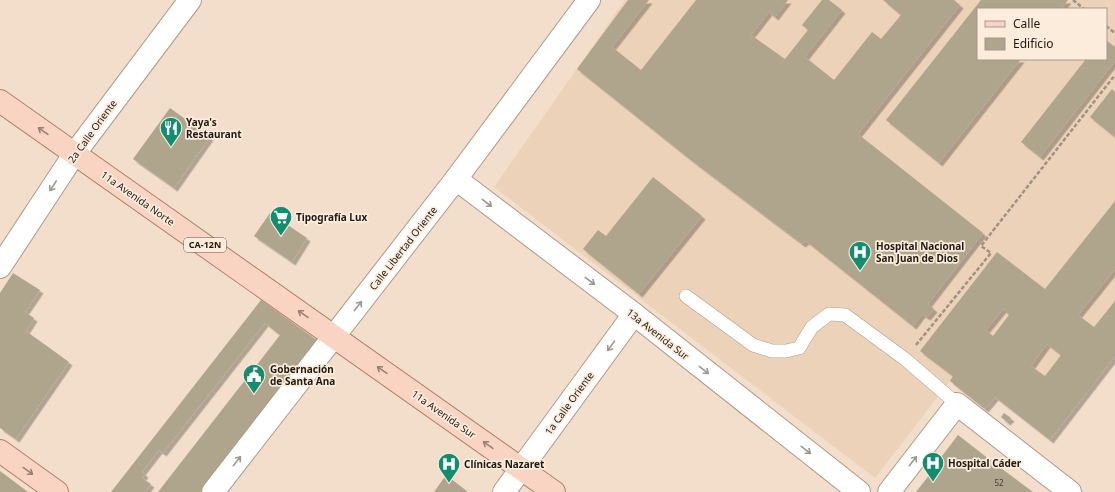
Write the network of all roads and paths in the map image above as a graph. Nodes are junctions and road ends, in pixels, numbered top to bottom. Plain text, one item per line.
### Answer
1 (190, 0) edge
2 (589, 0) edge
3 (1073, 0) edge
4 (1083, 8) edge
5 (1107, 27) edge
6 (1115, 33) edge
7 (1115, 75) edge
8 (0, 101) edge
9 (75, 153) junction
10 (456, 179) junction
11 (0, 267) edge
12 (686, 296) dead end
13 (634, 314) junction
14 (335, 336) junction
15 (905, 359) junction
16 (957, 404) junction
17 (0, 451) edge
18 (521, 468) junction
19 (57, 492) edge
20 (213, 492) edge
21 (504, 492) edge
22 (554, 492) edge
23 (859, 492) edge
24 (889, 492) edge
25 (1070, 492) edge

1 - 9 street, 2a Calle Oriente
2 - 10 street, Calle Libertad Oriente
3 - 4 path
5 - 6 path
7 - 15 path
9 -> 8 main road, 11a Avenida Norte
9 -> 11 street, 2a Calle Oriente
14 -> 9 main road, 11a Avenida Norte / CA-12N
10 -> 13 street, 13a Avenida Sur
14 -> 10 street, Calle Libertad Oriente
12 - 15 lane
13 -> 18 street, 1a Calle Oriente
13 -> 23 street, 13a Avenida Sur
18 -> 14 main road, 11a Avenida Sur
20 -> 14 street, Calle Libertad Oriente
15 - 16 lane
24 -> 16 street
16 - 25 street
17 -> 19 main road
18 - 21 street, 1a Calle Oriente
18 - 22 main road, 11a Avenida Sur

